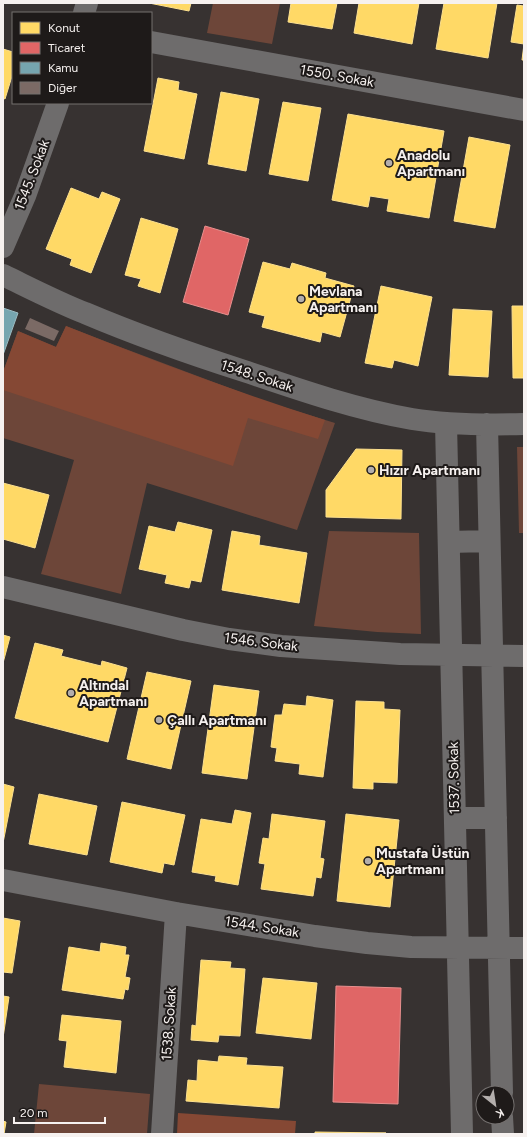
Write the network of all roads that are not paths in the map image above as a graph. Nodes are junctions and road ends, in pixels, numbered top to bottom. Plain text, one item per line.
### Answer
1 (152, 42) edge
2 (58, 104) edge
3 (524, 110) edge
4 (3, 247) edge
5 (3, 275) edge
6 (446, 423) junction
7 (486, 424) junction
8 (524, 424) edge
9 (489, 541) junction
10 (449, 542) junction
11 (3, 587) edge
12 (451, 656) junction
13 (492, 656) junction
14 (524, 656) edge
15 (455, 818) junction
16 (496, 818) junction
17 (3, 880) edge
18 (176, 913) junction
19 (524, 948) edge
20 (457, 949) junction
21 (498, 949) junction
22 (502, 1085) edge
23 (162, 1134) edge
24 (462, 1134) edge

1 - 3 street, 1550. Sokak
2 - 4 street, 1545. Sokak
5 - 6 street, 1548. Sokak
6 - 7 street, 1548. Sokak
6 - 10 street, 1537. Sokak
7 - 8 street, 1548. Sokak
7 - 9 street
9 - 10 street
9 - 13 street
10 - 12 street, 1537. Sokak
11 - 12 street, 1546. Sokak
12 - 13 street, 1546. Sokak
12 - 15 street, 1537. Sokak
13 - 14 street, 1546. Sokak
13 - 16 street
15 - 16 street
15 - 20 street, 1537. Sokak
16 - 21 street
17 - 18 street, 1544. Sokak
18 - 20 street, 1544. Sokak
18 - 23 street, 1538. Sokak
19 - 21 street, 1544. Sokak
20 - 21 street, 1544. Sokak
20 - 24 street, 1537. Sokak
21 - 22 street

